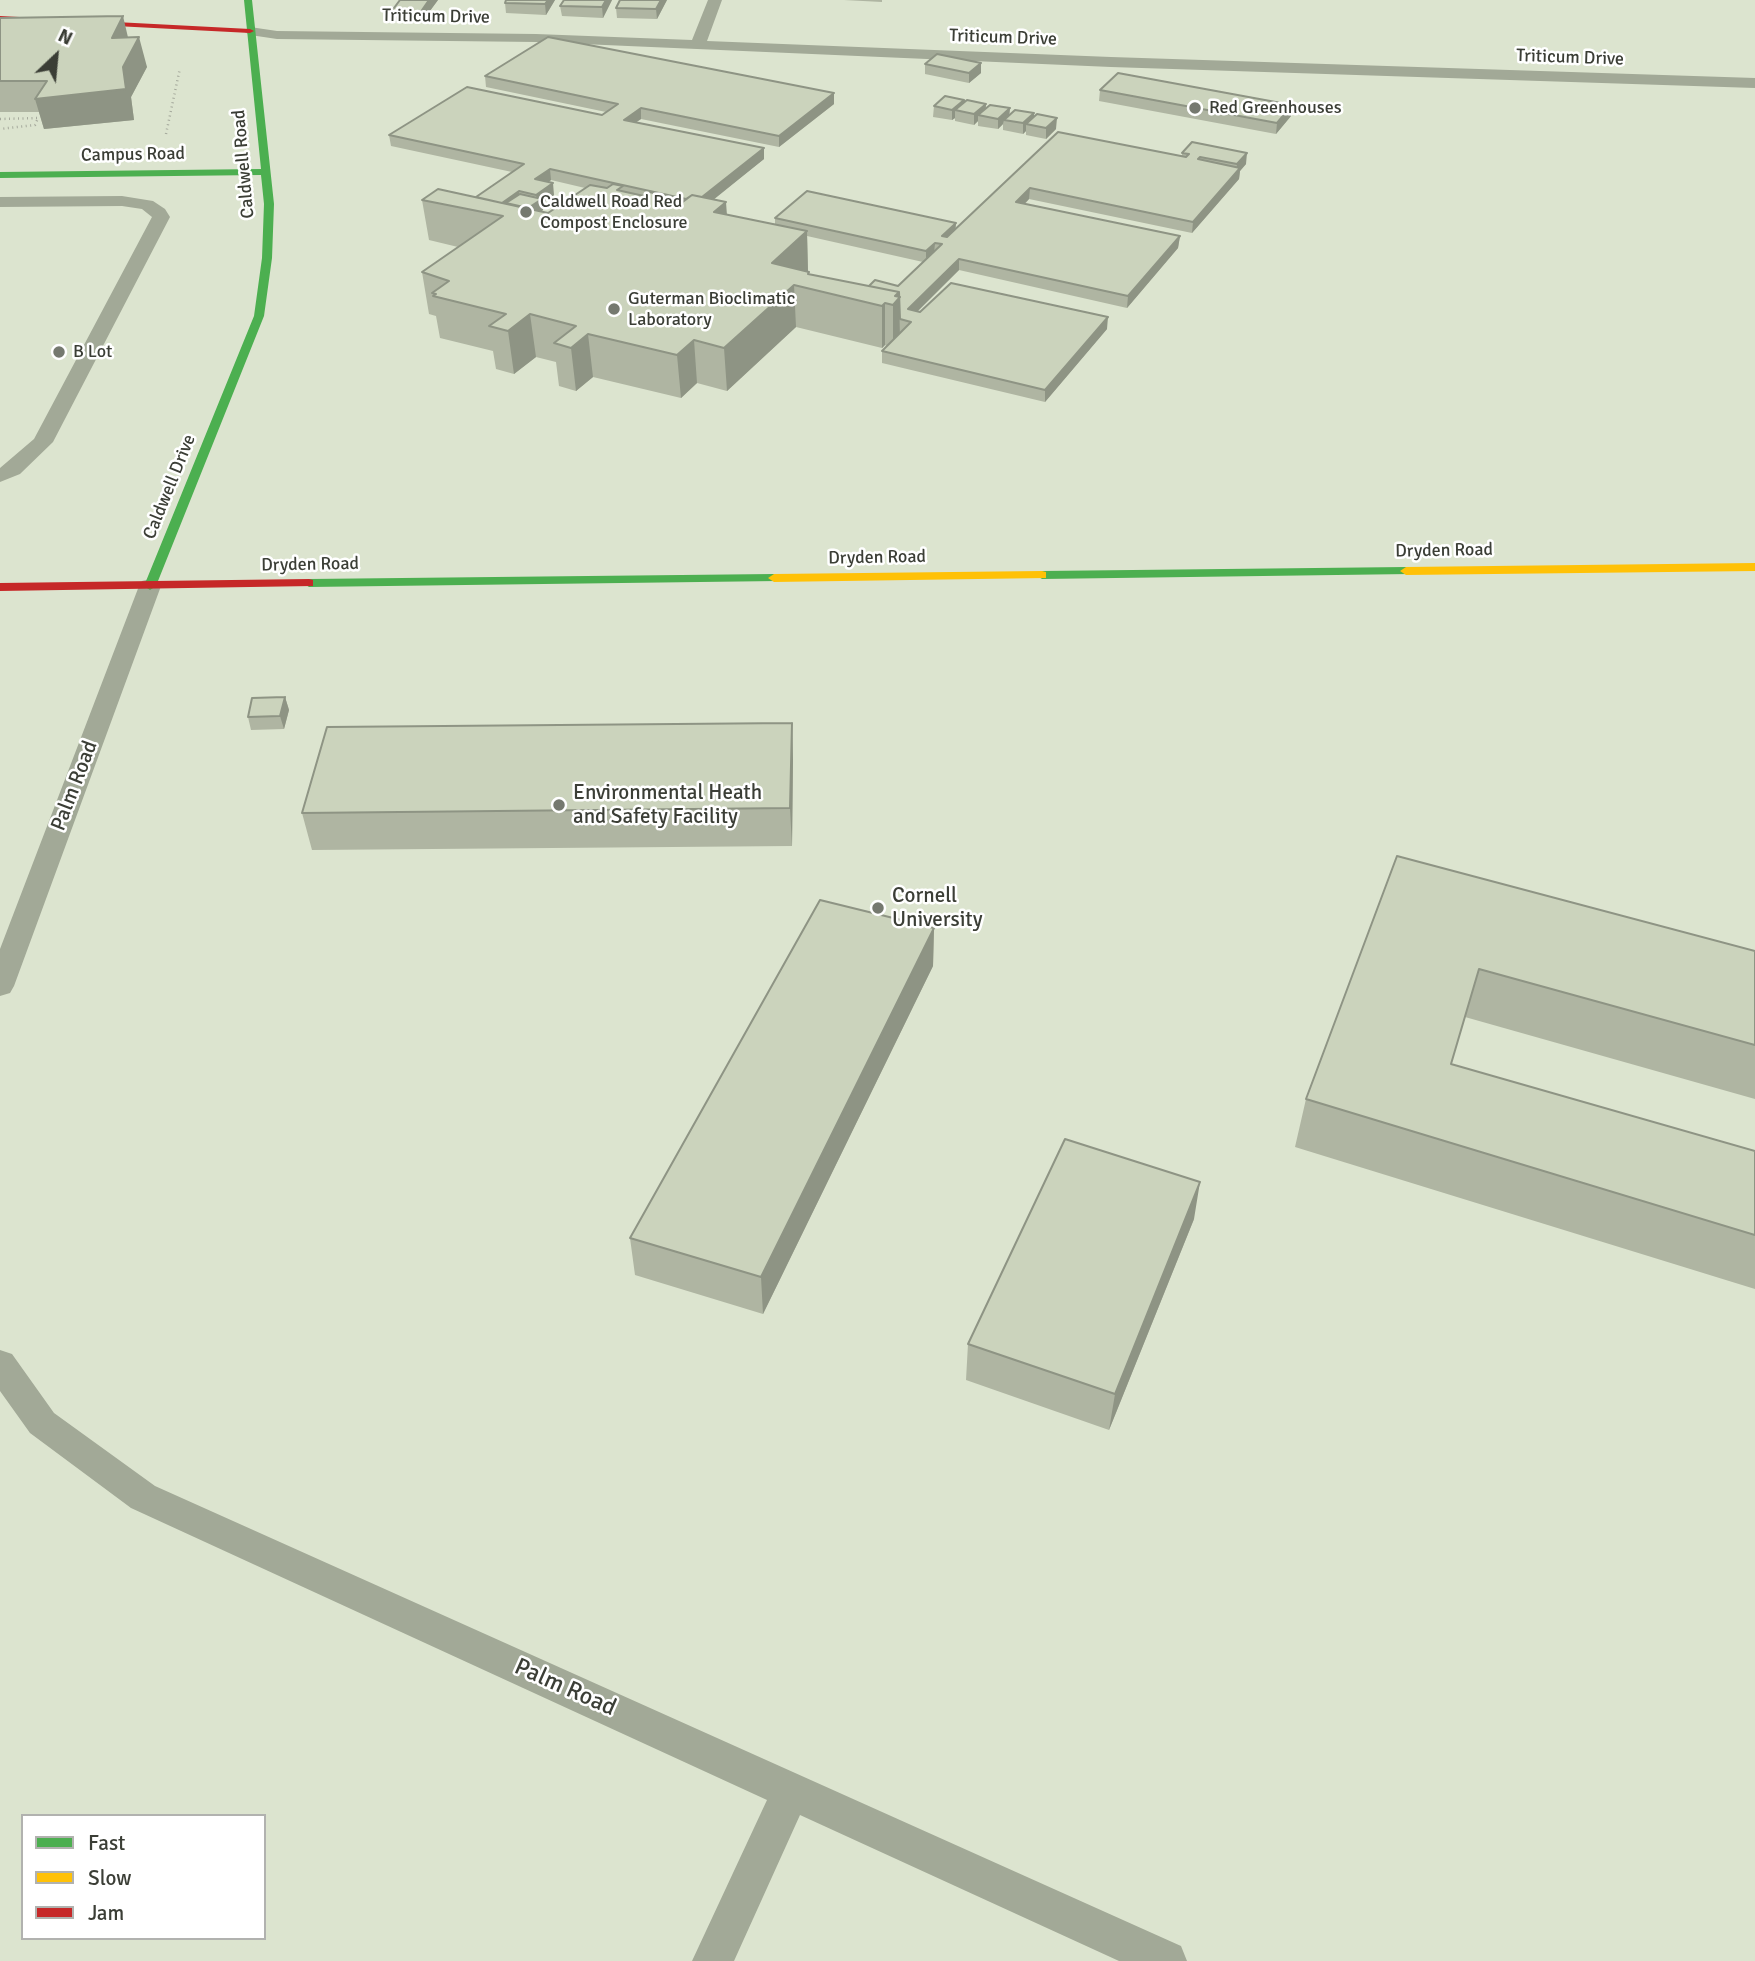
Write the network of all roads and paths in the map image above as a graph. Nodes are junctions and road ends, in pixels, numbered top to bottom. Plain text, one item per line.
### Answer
1 (248, 0) edge
2 (715, 0) edge
3 (0, 18) edge
4 (250, 31) junction
5 (698, 45) junction
6 (1755, 83) edge
7 (0, 118) edge
8 (0, 129) edge
9 (266, 172) junction
10 (0, 176) edge
11 (0, 202) edge
12 (225, 402) joint
13 (0, 476) edge
14 (1755, 568) edge
15 (150, 586) junction
16 (0, 587) edge
17 (0, 986) edge
18 (0, 1364) edge
19 (791, 1791) junction
20 (713, 1961) edge
21 (1166, 1961) edge

1 - 4 street, Caldwell Road
2 - 5 lane
3 - 4 street
4 - 5 lane, Triticum Drive
4 - 9 street, Caldwell Road
5 - 6 lane, Triticum Drive
7 - 8 path
9 - 10 street, Campus Road
9 - 12 street, Caldwell Road
11 - 13 lane
12 - 15 street, Caldwell Drive
14 - 15 street, Dryden Road
15 - 16 street, Dryden Road
15 - 17 lane, Palm Road
18 - 19 lane, Palm Road
19 - 20 lane
19 - 21 lane, Palm Road

